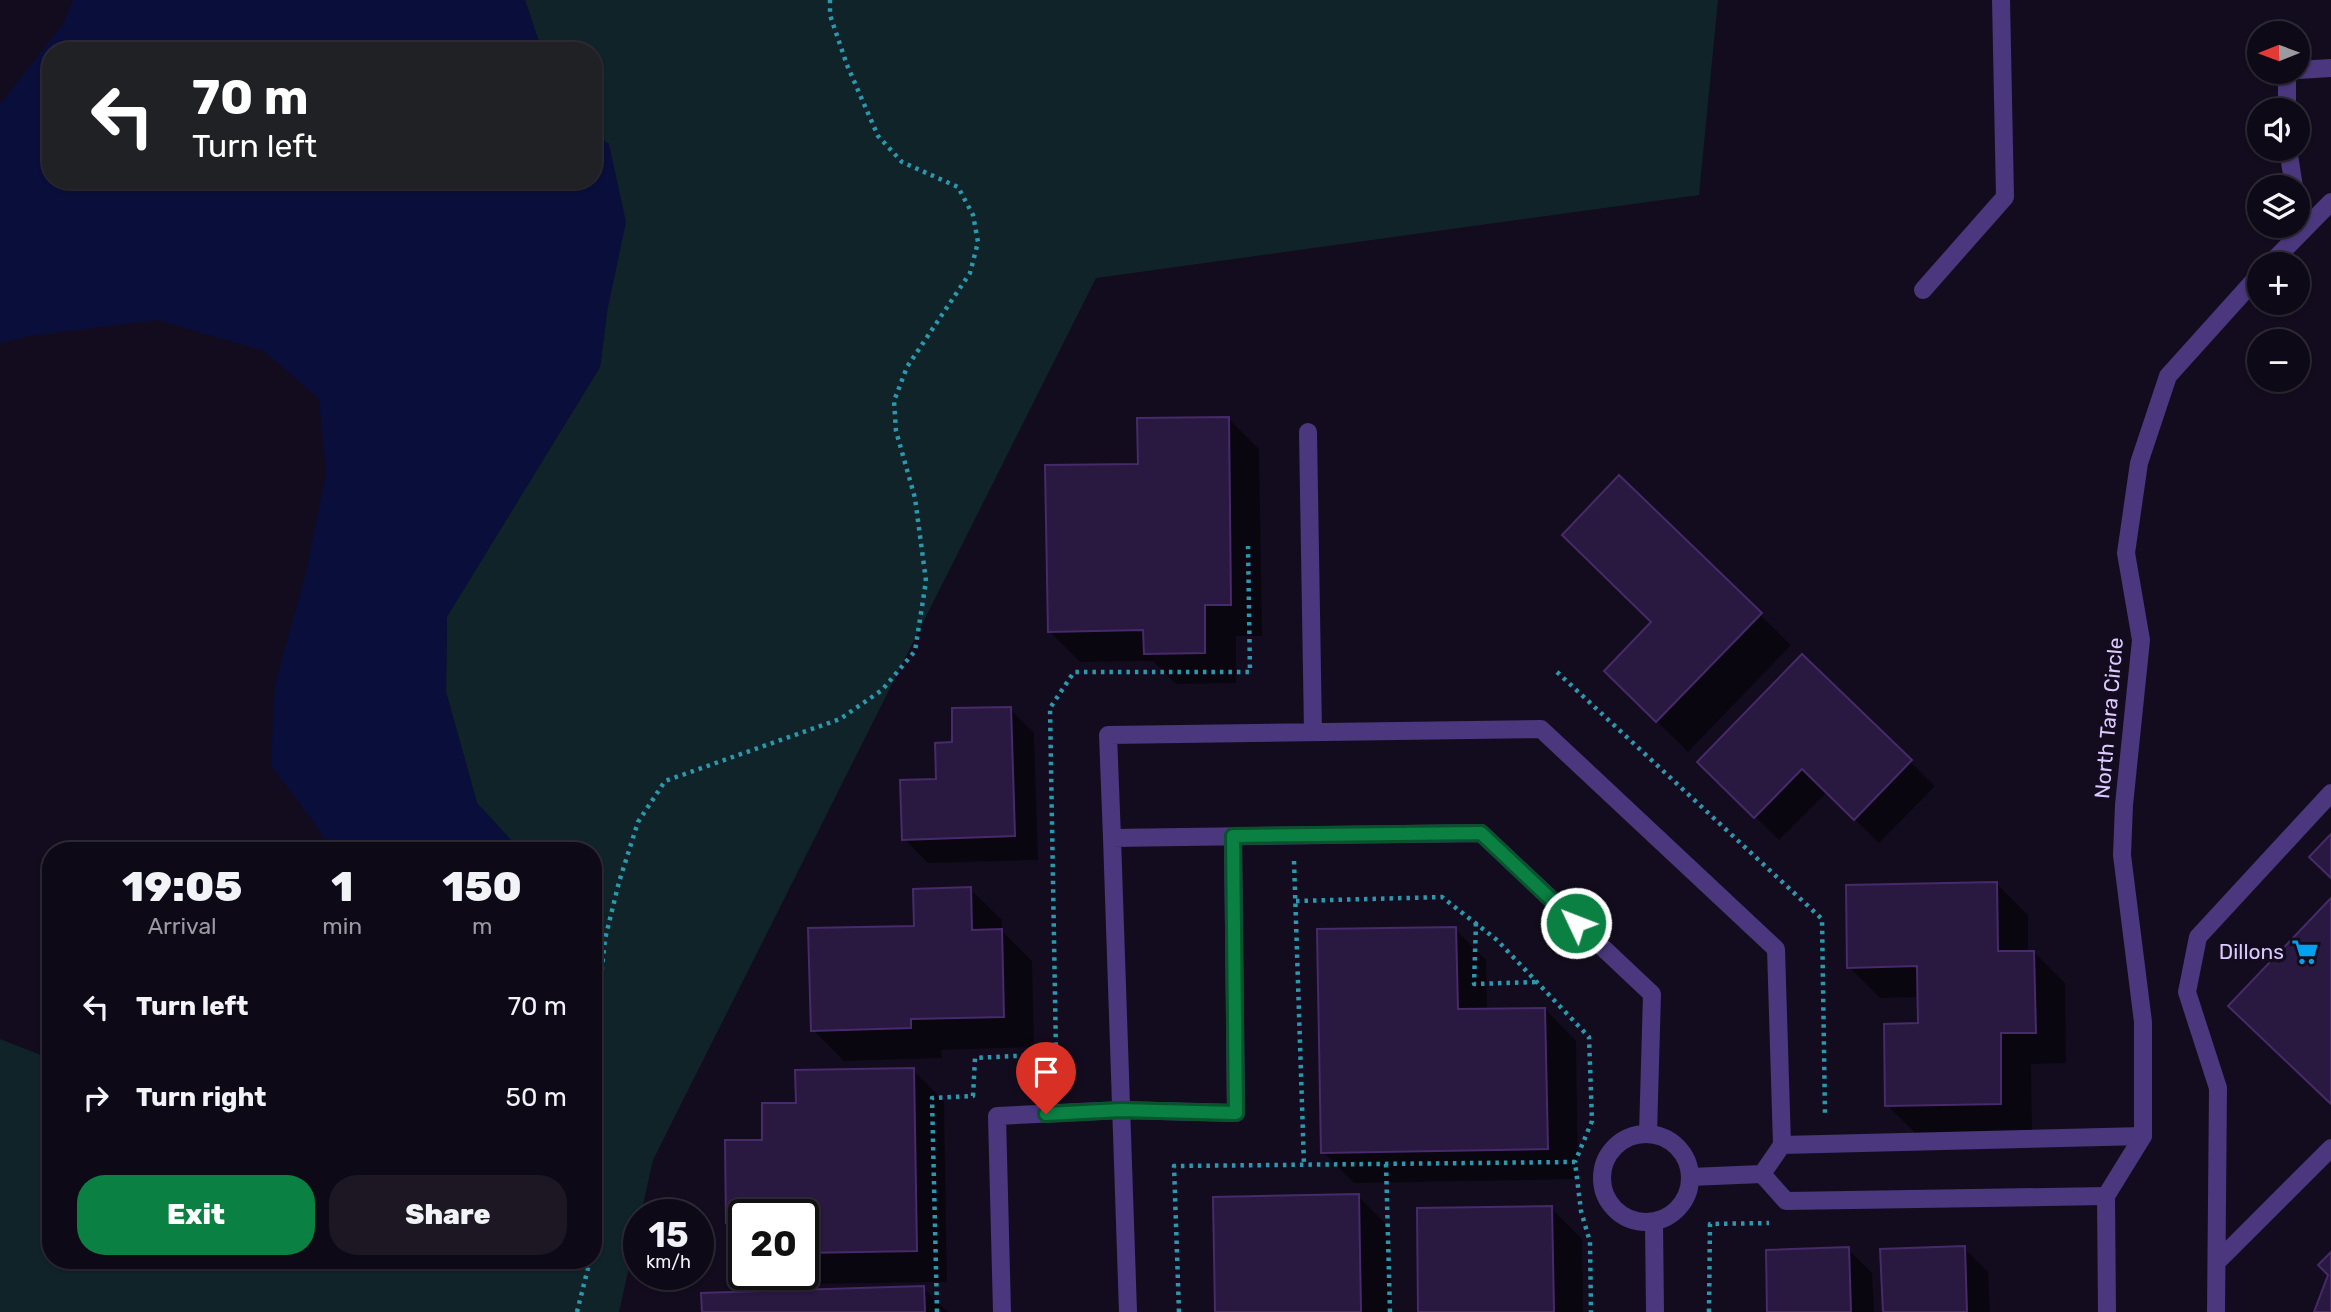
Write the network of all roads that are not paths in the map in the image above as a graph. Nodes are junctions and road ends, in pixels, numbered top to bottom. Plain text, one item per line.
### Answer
1 (2001, 0) edge
2 (2331, 68) edge
3 (2310, 69) edge
4 (2331, 202) edge
5 (2310, 223) edge
6 (2295, 238) edge
7 (2282, 252) edge
8 (2247, 288) edge
9 (1923, 290) dead end
10 (1308, 432) dead end
11 (1313, 732) junction
12 (2331, 793) edge
13 (1233, 836) junction
14 (1112, 838) junction
15 (1121, 1110) junction
16 (1648, 1134) junction
17 (2143, 1136) junction
18 (1782, 1145) junction
19 (2331, 1147) edge
20 (1762, 1174) junction
21 (1690, 1177) junction
22 (2106, 1196) junction
23 (1654, 1222) junction
24 (2217, 1261) junction
25 (1002, 1312) edge
26 (1128, 1312) edge
27 (1656, 1312) edge
28 (2107, 1312) edge
29 (2216, 1312) edge

1 - 9 street
2 - 3 street
4 - 5 street
6 - 7 street
8 - 17 street, North Tara Circle
10 - 11 street
11 - 14 street
11 - 18 street
12 - 24 street
13 - 14 street
13 - 15 street
13 - 16 street
14 - 15 street
15 - 25 street
15 - 26 street
16 - 21 street
16 - 23 street
17 - 18 street
17 - 22 street
18 - 20 street
19 - 24 street
20 - 21 street
20 - 22 street
21 - 23 street
22 - 28 street
23 - 27 street
24 - 29 street

